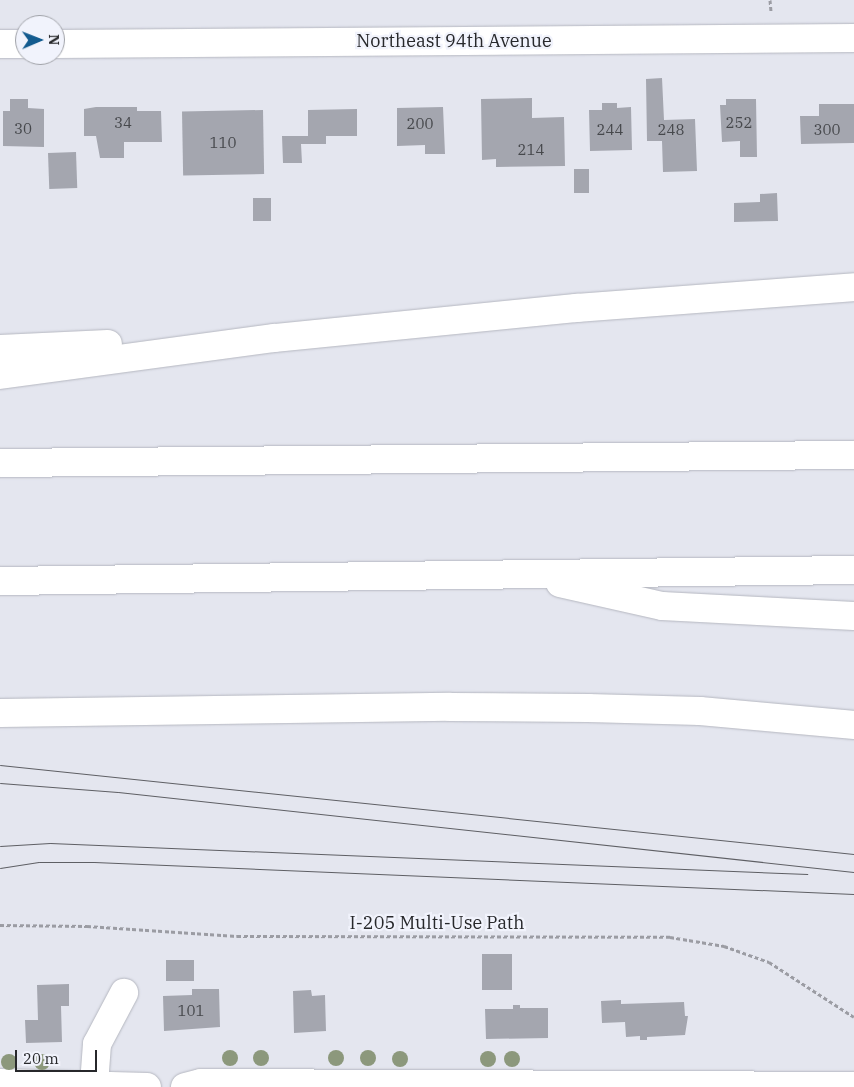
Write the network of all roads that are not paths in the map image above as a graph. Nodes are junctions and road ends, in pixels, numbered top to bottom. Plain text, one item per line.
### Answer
1 (854, 38) edge
2 (0, 44) edge
3 (15, 44) edge
4 (65, 44) edge
5 (854, 287) edge
6 (275, 338) junction
7 (0, 349) edge
8 (0, 375) edge
9 (854, 455) edge
10 (0, 463) edge
11 (854, 570) edge
12 (512, 573) junction
13 (0, 581) edge
14 (854, 616) edge
15 (0, 713) edge
16 (854, 725) edge
17 (124, 993) dead end
18 (0, 1084) edge
19 (94, 1084) junction
20 (854, 1086) edge
21 (147, 1087) edge
22 (185, 1087) edge
23 (505, 1087) edge

1 - 4 main road, Northeast 94th Avenue
2 - 3 main road
5 - 6 main road
6 - 7 main road
6 - 8 main road
9 - 10 main road
11 - 12 main road
12 - 13 main road
12 - 14 main road
15 - 16 main road
17 - 19 main road
18 - 19 main road
19 - 21 main road
20 - 23 main road
22 - 23 main road

